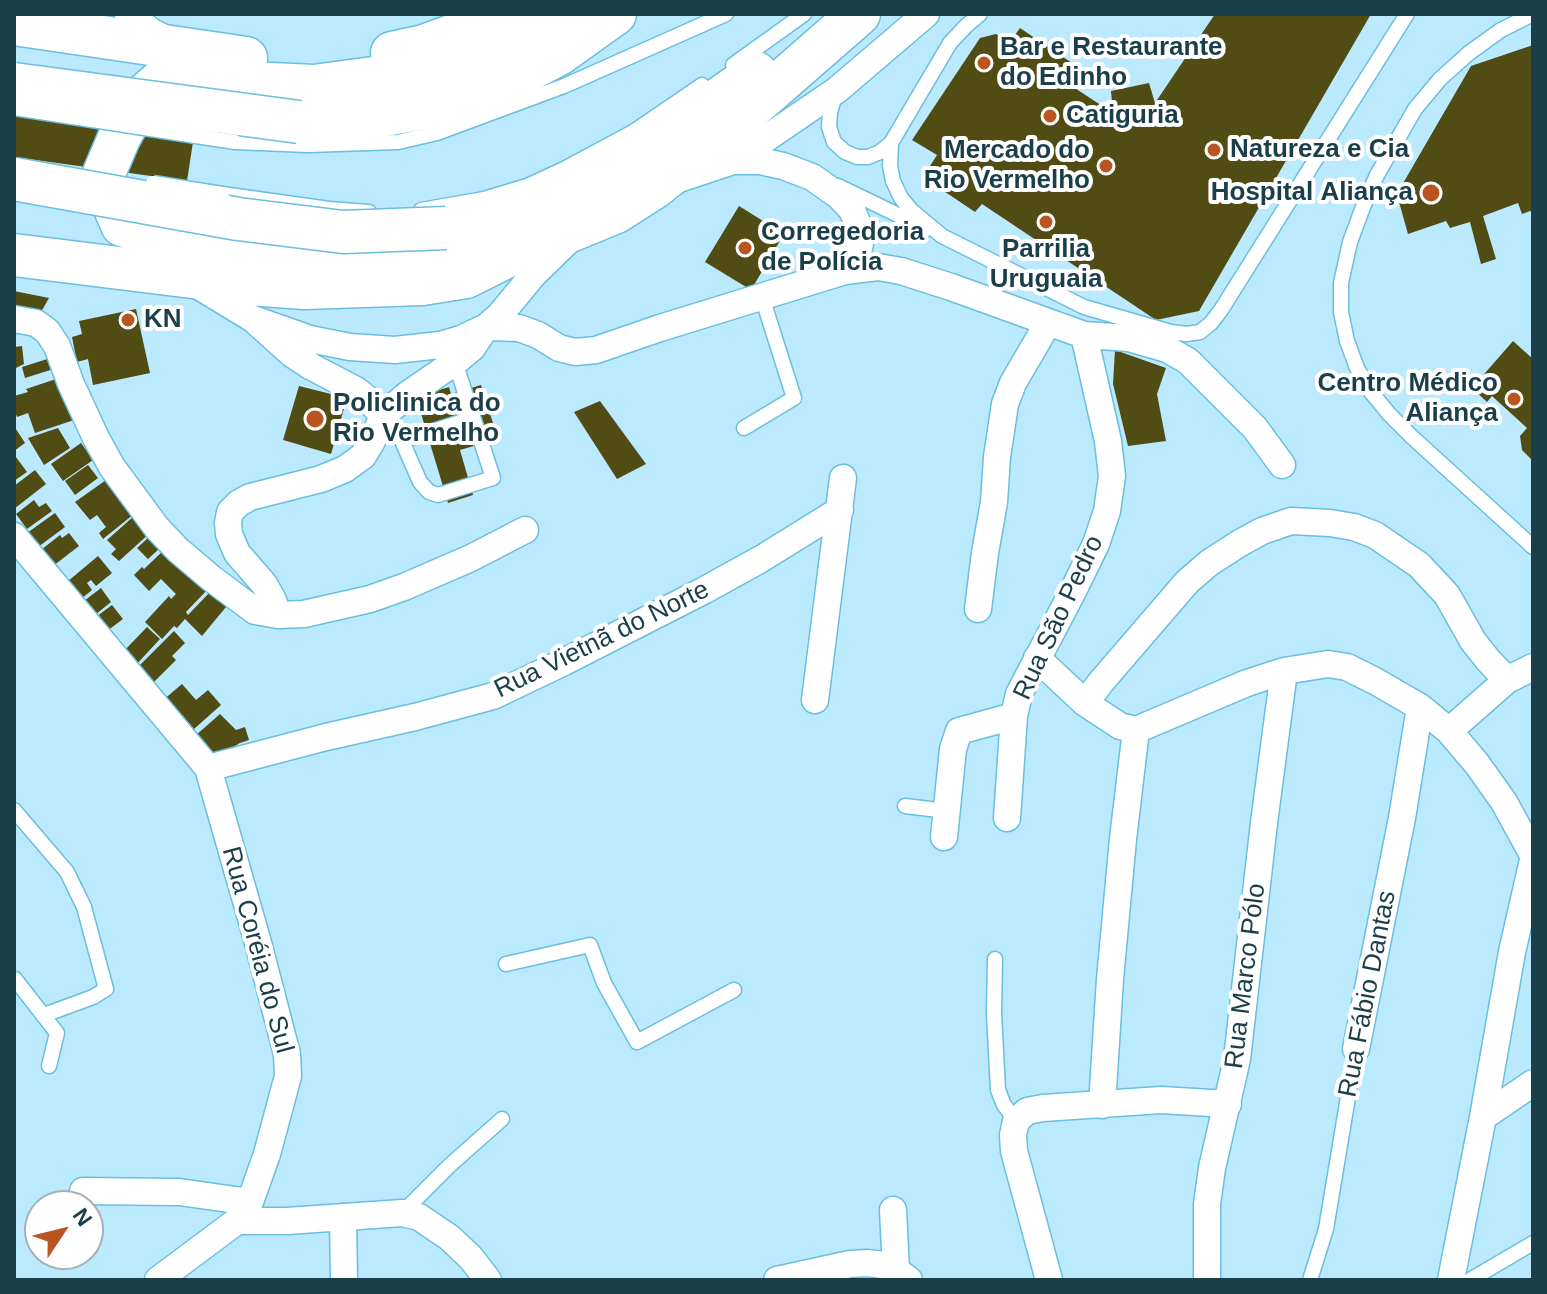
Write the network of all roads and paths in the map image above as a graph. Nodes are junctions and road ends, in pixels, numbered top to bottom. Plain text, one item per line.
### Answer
1 (128, 14) edge
2 (504, 14) edge
3 (559, 14) edge
4 (615, 14) edge
5 (726, 14) edge
6 (804, 14) edge
7 (845, 14) edge
8 (859, 14) edge
9 (926, 14) edge
10 (980, 14) edge
11 (1407, 14) edge
12 (1533, 14) edge
13 (14, 24) edge
14 (187, 50) junction
15 (14, 84) edge
16 (837, 90) junction
17 (14, 108) edge
18 (891, 143) junction
19 (733, 161) junction
20 (84, 172) dead end
21 (115, 177) dead end
22 (812, 177) junction
23 (14, 179) edge
24 (146, 182) dead end
25 (655, 187) junction
26 (942, 236) junction
27 (14, 255) edge
28 (525, 266) junction
29 (845, 271) junction
30 (182, 276) junction
31 (762, 297) junction
32 (14, 319) edge
33 (253, 319) junction
34 (1048, 323) junction
35 (486, 327) junction
36 (1084, 335) junction
37 (545, 339) junction
38 (455, 362) junction
39 (383, 416) junction
40 (473, 418) junction
41 (744, 428) dead end
42 (402, 441) junction
43 (1282, 465) dead end
44 (843, 478) dead end
45 (840, 510) junction
46 (525, 530) dead end
47 (14, 536) edge
48 (1533, 547) edge
49 (978, 609) dead end
50 (278, 615) junction
51 (1037, 658) junction
52 (1533, 667) edge
53 (1284, 671) junction
54 (1507, 680) junction
55 (815, 700) dead end
56 (1085, 703) junction
57 (1420, 707) junction
58 (1014, 716) junction
59 (1136, 730) junction
60 (1449, 731) junction
61 (208, 768) junction
62 (905, 806) dead end
63 (14, 810) edge
64 (1007, 818) dead end
65 (945, 824) joint
66 (1533, 858) edge
67 (995, 959) dead end
68 (506, 964) dead end
69 (15, 979) edge
70 (734, 990) dead end
71 (44, 1015) junction
72 (1356, 1049) joint
73 (49, 1066) dead end
74 (1533, 1083) edge
75 (1228, 1104) junction
76 (1102, 1105) junction
77 (1483, 1117) junction
78 (502, 1119) dead end
79 (1016, 1121) junction
80 (104, 1191) edge
81 (893, 1210) dead end
82 (244, 1211) junction
83 (402, 1213) junction
84 (343, 1217) junction
85 (1533, 1243) edge
86 (197, 1251) junction
87 (893, 1274) edge
88 (792, 1278) edge
89 (158, 1280) edge
90 (198, 1280) edge
91 (344, 1280) edge
92 (488, 1280) edge
93 (1049, 1280) edge
94 (1207, 1280) edge
95 (1310, 1280) edge
96 (1451, 1280) edge
97 (1470, 1280) edge

1 - 14 street
2 - 14 main road
3 - 28 main road
4 - 15 main road, bridge
5 - 17 lane, bridge
6 - 24 lane, bridge
7 - 23 main road, bridge
8 - 25 main road
9 - 16 street
10 - 18 lane
11 - 26 lane
12 - 48 lane
13 - 14 main road
16 - 18 lane
16 - 19 street
18 - 26 lane
19 - 22 street
19 - 25 street
20 - 21 lane
22 - 26 lane
22 - 29 street
25 - 28 main road
27 - 30 main road
28 - 30 main road
28 - 35 street
28 - 37 street
29 - 31 street
29 - 34 street
30 - 33 street
31 - 37 street
31 - 41 lane
32 - 50 street
33 - 35 street
33 - 39 street
34 - 36 street
34 - 49 street
35 - 37 street
35 - 38 street
36 - 43 street
36 - 51 street, Rua São Pedro
38 - 39 street
38 - 40 lane
39 - 42 lane
39 - 50 street
40 - 42 lane
40 - 42 lane
44 - 45 street
45 - 55 street
45 - 61 street, Rua Vietnã do Norte
46 - 50 street
47 - 61 street
51 - 56 street
51 - 58 street, Rua São Pedro
52 - 54 street
53 - 57 street
53 - 59 street
53 - 75 street, Rua Marco Pólo
54 - 56 street
54 - 60 street
56 - 59 street
57 - 60 street
57 - 72 street, Rua Fábio Dantas
58 - 64 street, Rua São Pedro
58 - 65 street
59 - 76 street
60 - 66 street
61 - 82 street, Rua Coréia do Sul
62 - 65 lane
63 - 71 lane
66 - 77 street
67 - 79 lane
68 - 70 lane
69 - 71 lane
71 - 73 lane
72 - 95 lane, Rua Fábio Dantas
74 - 77 street
75 - 76 street
75 - 94 street, Rua Marco Pólo
76 - 79 street
77 - 96 street
78 - 83 lane
79 - 93 street
80 - 82 street
81 - 87 street
82 - 84 street
82 - 86 street
83 - 84 street
83 - 92 street
84 - 91 street
85 - 97 lane
86 - 89 street
86 - 90 street
87 - 88 street

